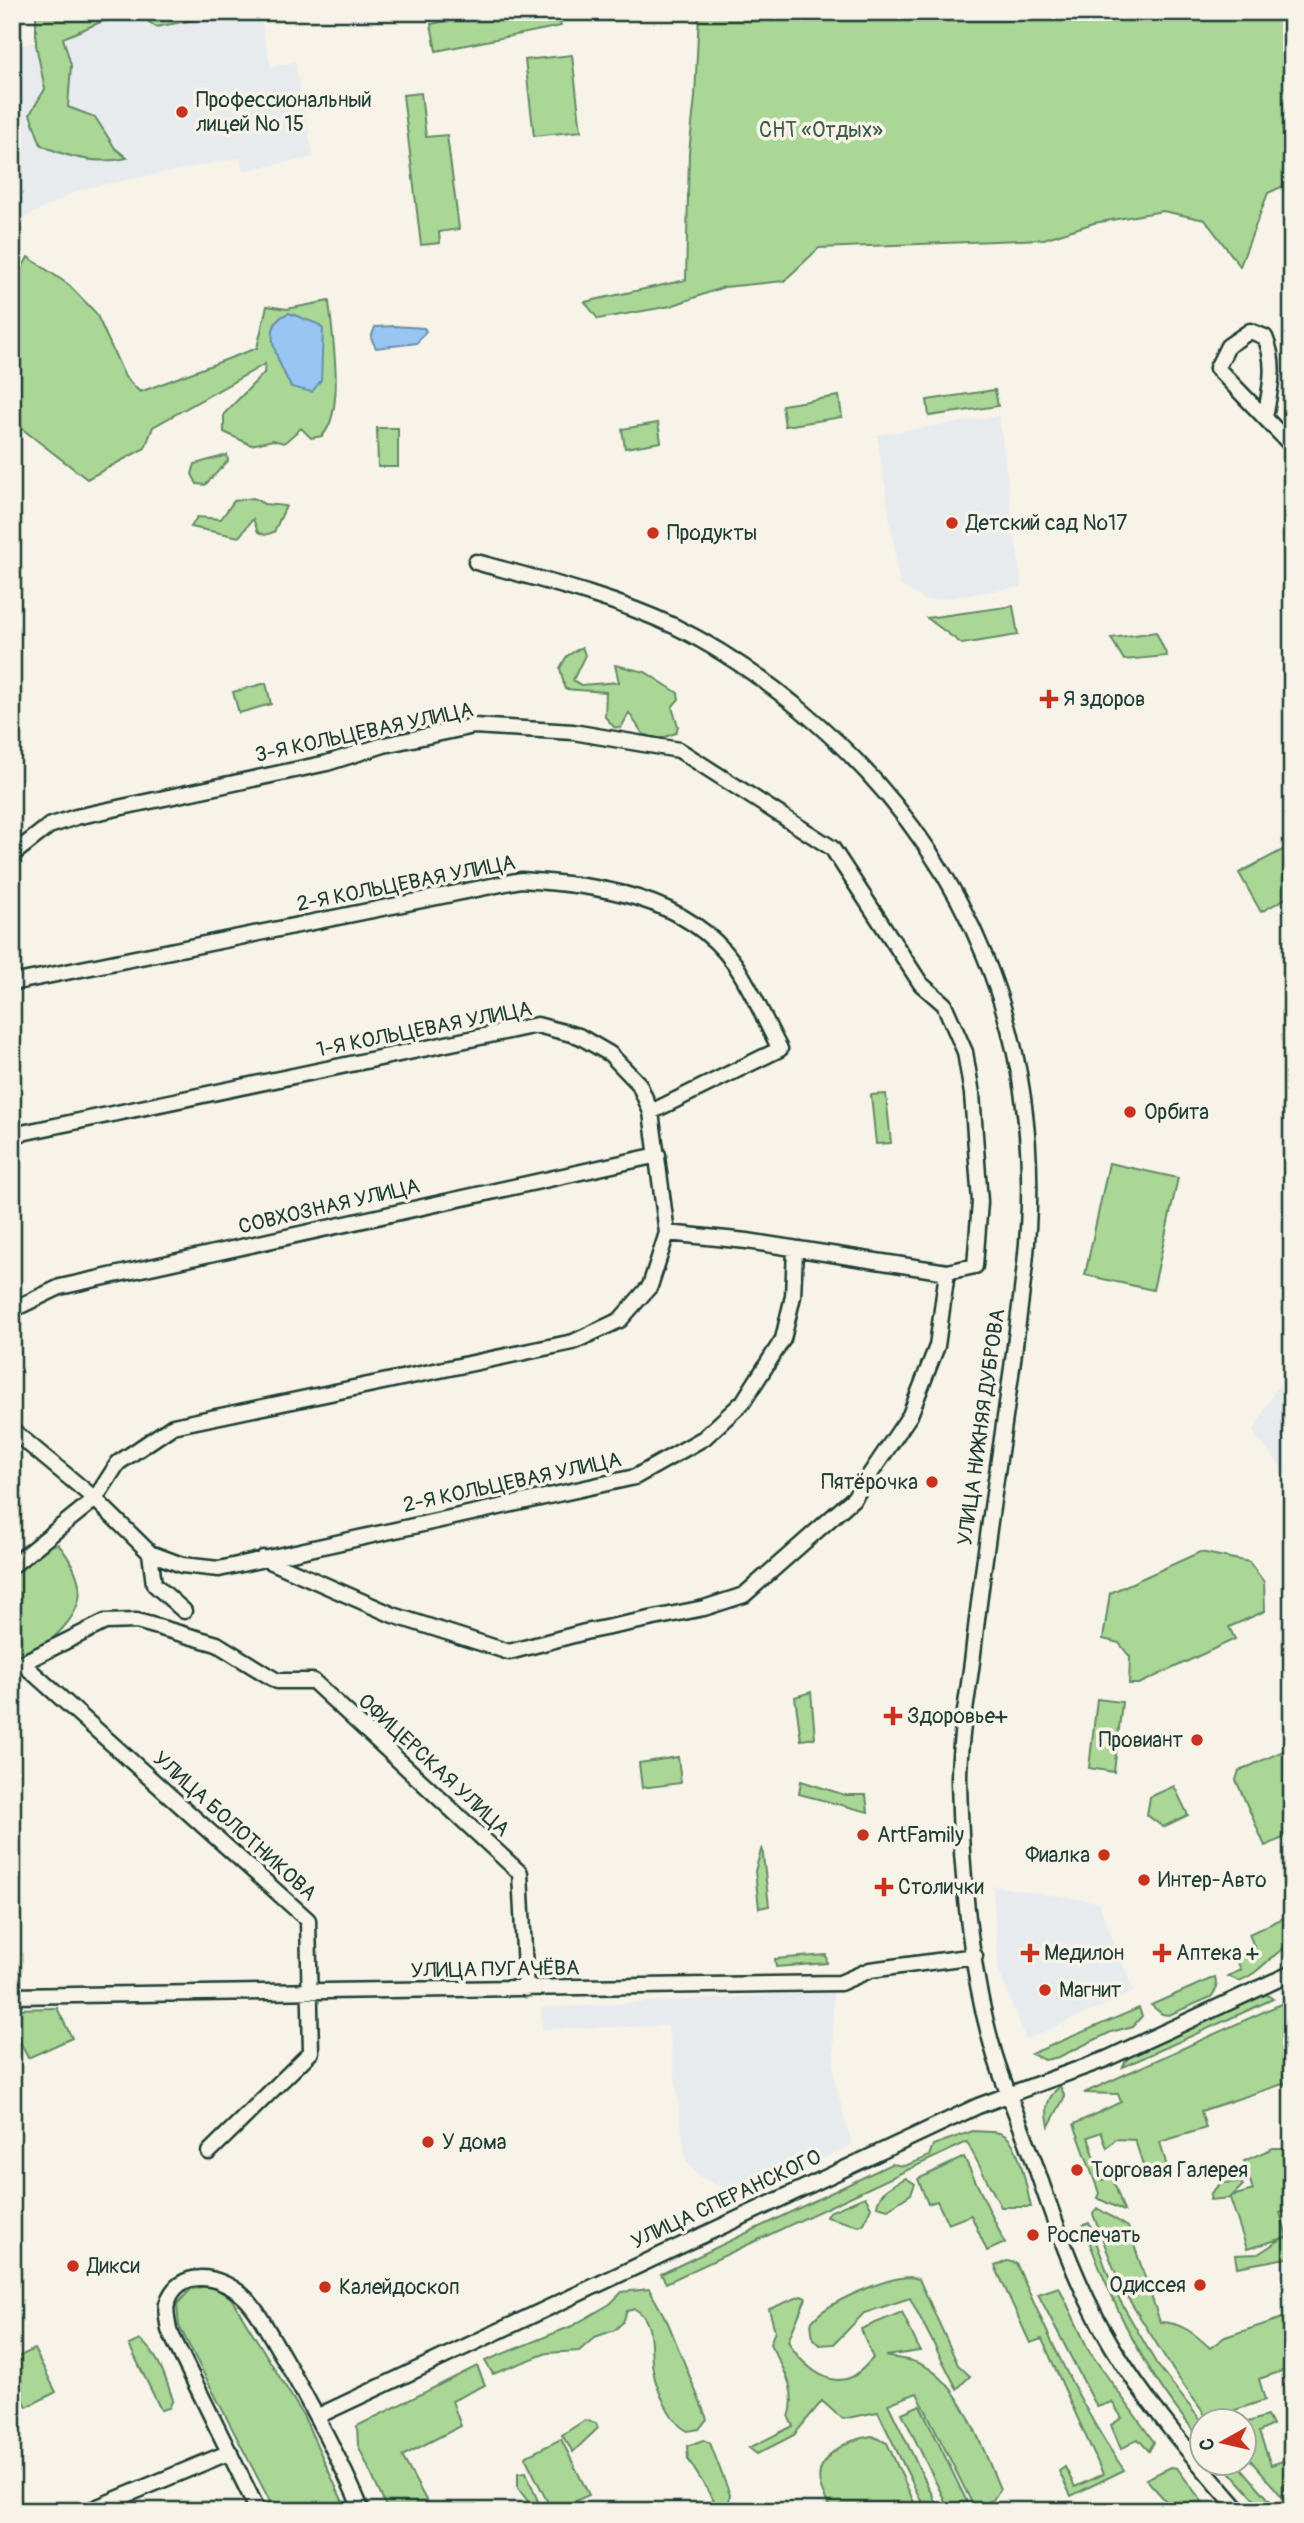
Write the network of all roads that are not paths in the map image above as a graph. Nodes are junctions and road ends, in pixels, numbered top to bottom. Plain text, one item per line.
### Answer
1 (1265, 418) junction
2 (1292, 446) edge
3 (476, 562) dead end
4 (12, 855) edge
5 (12, 983) edge
6 (651, 1112) junction
7 (12, 1135) edge
8 (658, 1155) junction
9 (667, 1233) junction
10 (796, 1250) junction
11 (947, 1272) junction
12 (12, 1310) edge
13 (12, 1430) edge
14 (95, 1499) junction
15 (150, 1553) junction
16 (263, 1558) junction
17 (12, 1566) edge
18 (184, 1611) dead end
19 (17, 1664) edge
20 (975, 1956) junction
21 (1292, 1973) edge
22 (526, 1989) junction
23 (311, 1992) junction
24 (12, 1996) edge
25 (1009, 2096) junction
26 (209, 2152) dead end
27 (318, 2416) junction
28 (230, 2452) junction
29 (88, 2511) edge
30 (258, 2511) edge
31 (362, 2511) edge
32 (1240, 2511) edge

1 - 1 street
1 - 2 street
3 - 20 street, УЛИЦА НИЖНЯЯ ДУБРОВА
4 - 11 street, 3-Я КОЛЬЦЕВАЯ УЛИЦА
5 - 6 street, 2-Я КОЛЬЦЕВАЯ УЛИЦА
6 - 7 street, 1-Я КОЛЬЦЕВАЯ УЛИЦА
6 - 8 street, 1-Я КОЛЬЦЕВАЯ УЛИЦА
8 - 9 street, 1-Я КОЛЬЦЕВАЯ УЛИЦА
8 - 12 street, СОВХОЗНАЯ УЛИЦА
9 - 10 street
9 - 14 street, 1-Я КОЛЬЦЕВАЯ УЛИЦА
10 - 11 street
10 - 16 street, 2-Я КОЛЬЦЕВАЯ УЛИЦА
11 - 16 street
13 - 14 street
14 - 15 street
14 - 17 street, 1-Я КОЛЬЦЕВАЯ УЛИЦА
15 - 16 street, 2-Я КОЛЬЦЕВАЯ УЛИЦА
15 - 18 street
19 - 22 street, ОФИЦЕРСКАЯ УЛИЦА
19 - 23 street, УЛИЦА БОЛОТНИКОВА
20 - 22 street, УЛИЦА ПУГАЧЁВА
20 - 25 street, УЛИЦА НИЖНЯЯ ДУБРОВА
21 - 25 street, УЛИЦА СПЕРАНСКОГО
22 - 23 street, УЛИЦА ПУГАЧЁВА
23 - 24 street, УЛИЦА ПУГАЧЁВА
23 - 26 street, УЛИЦА БОЛОТНИКОВА
25 - 27 street, УЛИЦА СПЕРАНСКОГО
25 - 32 street, УЛИЦА НИЖНЯЯ ДУБРОВА
27 - 28 street
27 - 31 street
28 - 29 street
28 - 30 street

